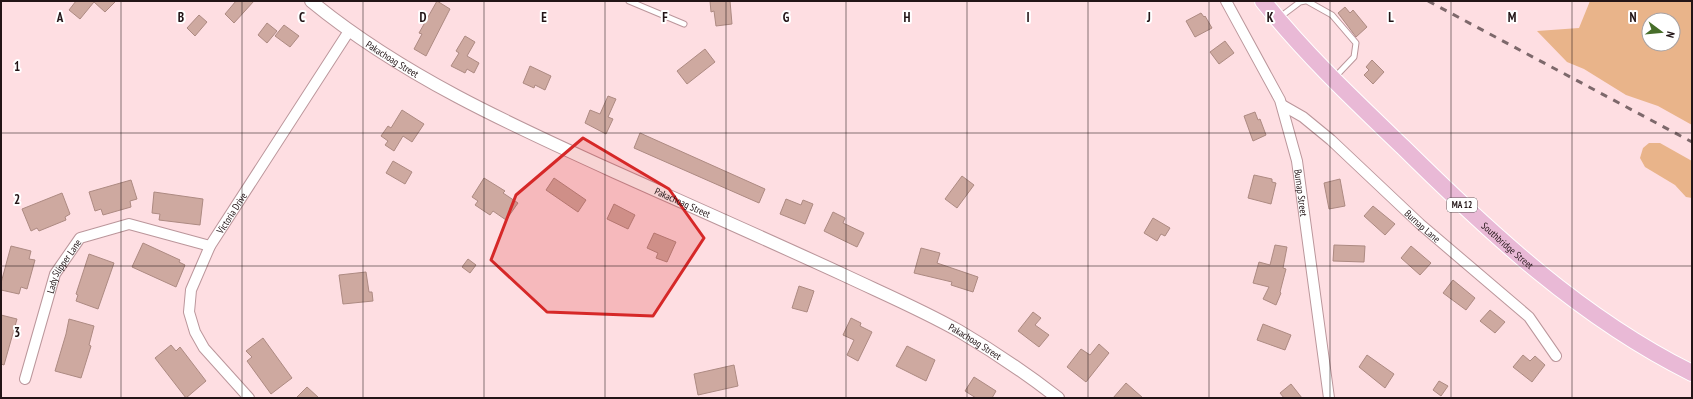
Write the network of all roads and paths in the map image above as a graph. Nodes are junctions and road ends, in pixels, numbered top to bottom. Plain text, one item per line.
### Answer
1 (311, 1) edge
2 (629, 1) edge
3 (1226, 1) edge
4 (1263, 1) edge
5 (1306, 1) edge
6 (1277, 19) junction
7 (684, 24) dead end
8 (349, 31) junction
9 (1333, 80) junction
10 (1282, 105) junction
11 (210, 246) junction
12 (1556, 356) dead end
13 (1692, 373) edge
14 (25, 379) dead end
15 (249, 398) edge
16 (1058, 398) edge
17 (1329, 398) edge

1 - 8 street, Pakachoag Street
2 - 7 lane
3 - 10 street, Burnap Street
4 - 6 main road, Southbridge Street / MA 12
5 - 6 lane
5 - 9 lane
6 - 9 main road, Southbridge Street / MA 12
8 - 11 street, Victoria Drive
8 - 16 street, Pakachoag Street
9 - 13 main road, Southbridge Street / MA 12
10 - 12 street, Burnap Lane
10 - 17 street, Burnap Street
11 - 14 street, Lady Slipper Lane
11 - 15 street, Victoria Drive

